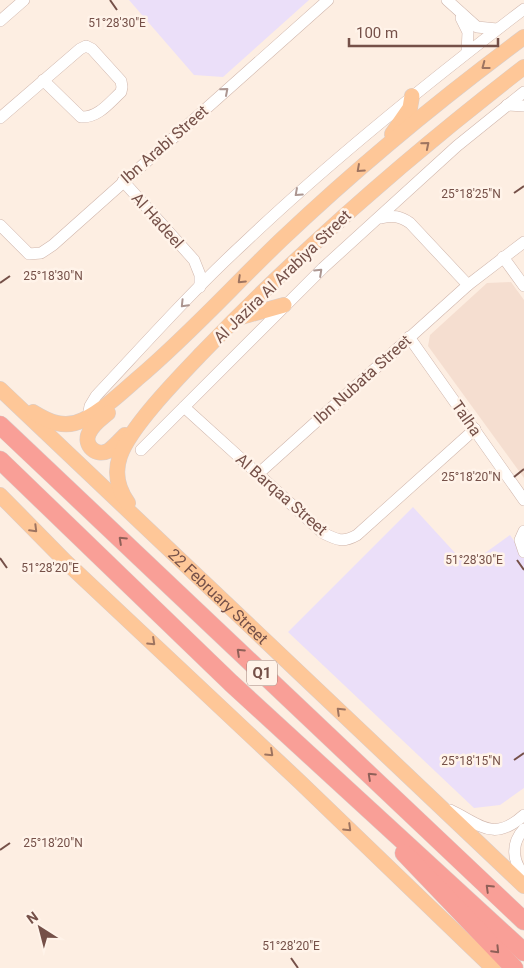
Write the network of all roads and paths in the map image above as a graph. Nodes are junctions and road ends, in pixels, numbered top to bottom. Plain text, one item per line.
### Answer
1 (24, 0) edge
2 (328, 0) edge
3 (451, 4) edge
4 (524, 9) edge
5 (0, 21) edge
6 (498, 29) junction
7 (524, 36) edge
8 (466, 52) junction
9 (524, 67) edge
10 (43, 80) junction
11 (524, 92) edge
12 (412, 96) junction
13 (507, 105) junction
14 (524, 106) edge
15 (0, 118) edge
16 (376, 154) junction
17 (122, 181) junction
18 (409, 191) junction
19 (379, 219) junction
20 (410, 223) junction
21 (0, 225) edge
22 (524, 242) edge
23 (503, 257) junction
24 (194, 260) junction
25 (218, 269) junction
26 (468, 285) junction
27 (200, 286) junction
28 (524, 286) edge
29 (284, 305) junction
30 (234, 319) junction
31 (409, 337) junction
32 (165, 355) junction
33 (174, 382) junction
34 (0, 389) edge
35 (12, 400) junction
36 (184, 407) junction
37 (88, 417) junction
38 (0, 425) edge
39 (475, 429) junction
40 (141, 450) dead end
41 (0, 460) edge
42 (258, 474) junction
43 (0, 494) edge
44 (524, 500) edge
45 (144, 524) junction
46 (524, 531) edge
47 (524, 552) edge
48 (438, 806) junction
49 (524, 815) edge
50 (382, 823) junction
51 (524, 828) edge
52 (524, 875) edge
53 (524, 886) edge
54 (524, 921) edge
55 (524, 952) edge
56 (493, 968) edge
57 (514, 968) edge

1 - 5 street
17 -> 2 street, Ibn Arabi Street
3 - 6 street
3 - 8 street
4 - 6 street
6 - 8 street
7 -> 16 main road, Al Jazira Al Arabiya Street
8 - 12 street
30 -> 9 main road, Al Jazira Al Arabiya Street
10 - 10 street
10 - 15 street
11 - 13 street, Al Jazira Al Arabiya Street
12 - 16 main road
12 -> 25 street
13 - 14 street
13 - 18 street, Al Jazira Al Arabiya Street
16 -> 32 main road, Al Jazira Al Arabiya Street
17 - 21 street, Ibn Arabi Street
17 - 24 street, Al Hadeel
18 - 19 street, Al Jazira Al Arabiya Street
18 - 20 street
19 - 20 street
29 -> 19 street, Al Jazira Al Arabiya Street
20 - 26 street
22 - 23 street, Ibn Nubata Street
23 - 26 street, Ibn Nubata Street
23 - 28 street
24 - 25 street, Al Hadeel
24 - 27 street, Al Hadeel
25 - 27 street
26 - 31 street, Ibn Nubata Street
27 -> 37 street
29 - 30 main road
29 - 36 street, Al Jazira Al Arabiya Street
30 - 33 main road, Al Jazira Al Arabiya Street
31 - 39 street, Talha
31 - 42 street, Ibn Nubata Street
32 - 33 main road
32 - 37 main road, Al Jazira Al Arabiya Street
33 - 45 main road, Al Jazira Al Arabiya Street
34 - 35 main road, 22 February Street
35 - 37 main road, Al Jazira Al Arabiya Street
35 - 45 main road, 22 February Street
36 - 40 street, Al Jazira Al Arabiya Street
36 - 42 street, Al Barqaa Street
54 -> 38 highway, 22 February Street / Q1
39 - 42 street, Al Barqaa Street
39 - 44 street, Talha
41 - 50 highway, Q1
43 -> 56 main road
48 -> 45 main road, 22 February Street
46 - 47 street
48 - 49 street
48 - 53 main road, 22 February Street
50 - 55 highway, Q1
50 -> 57 highway
51 - 52 street

